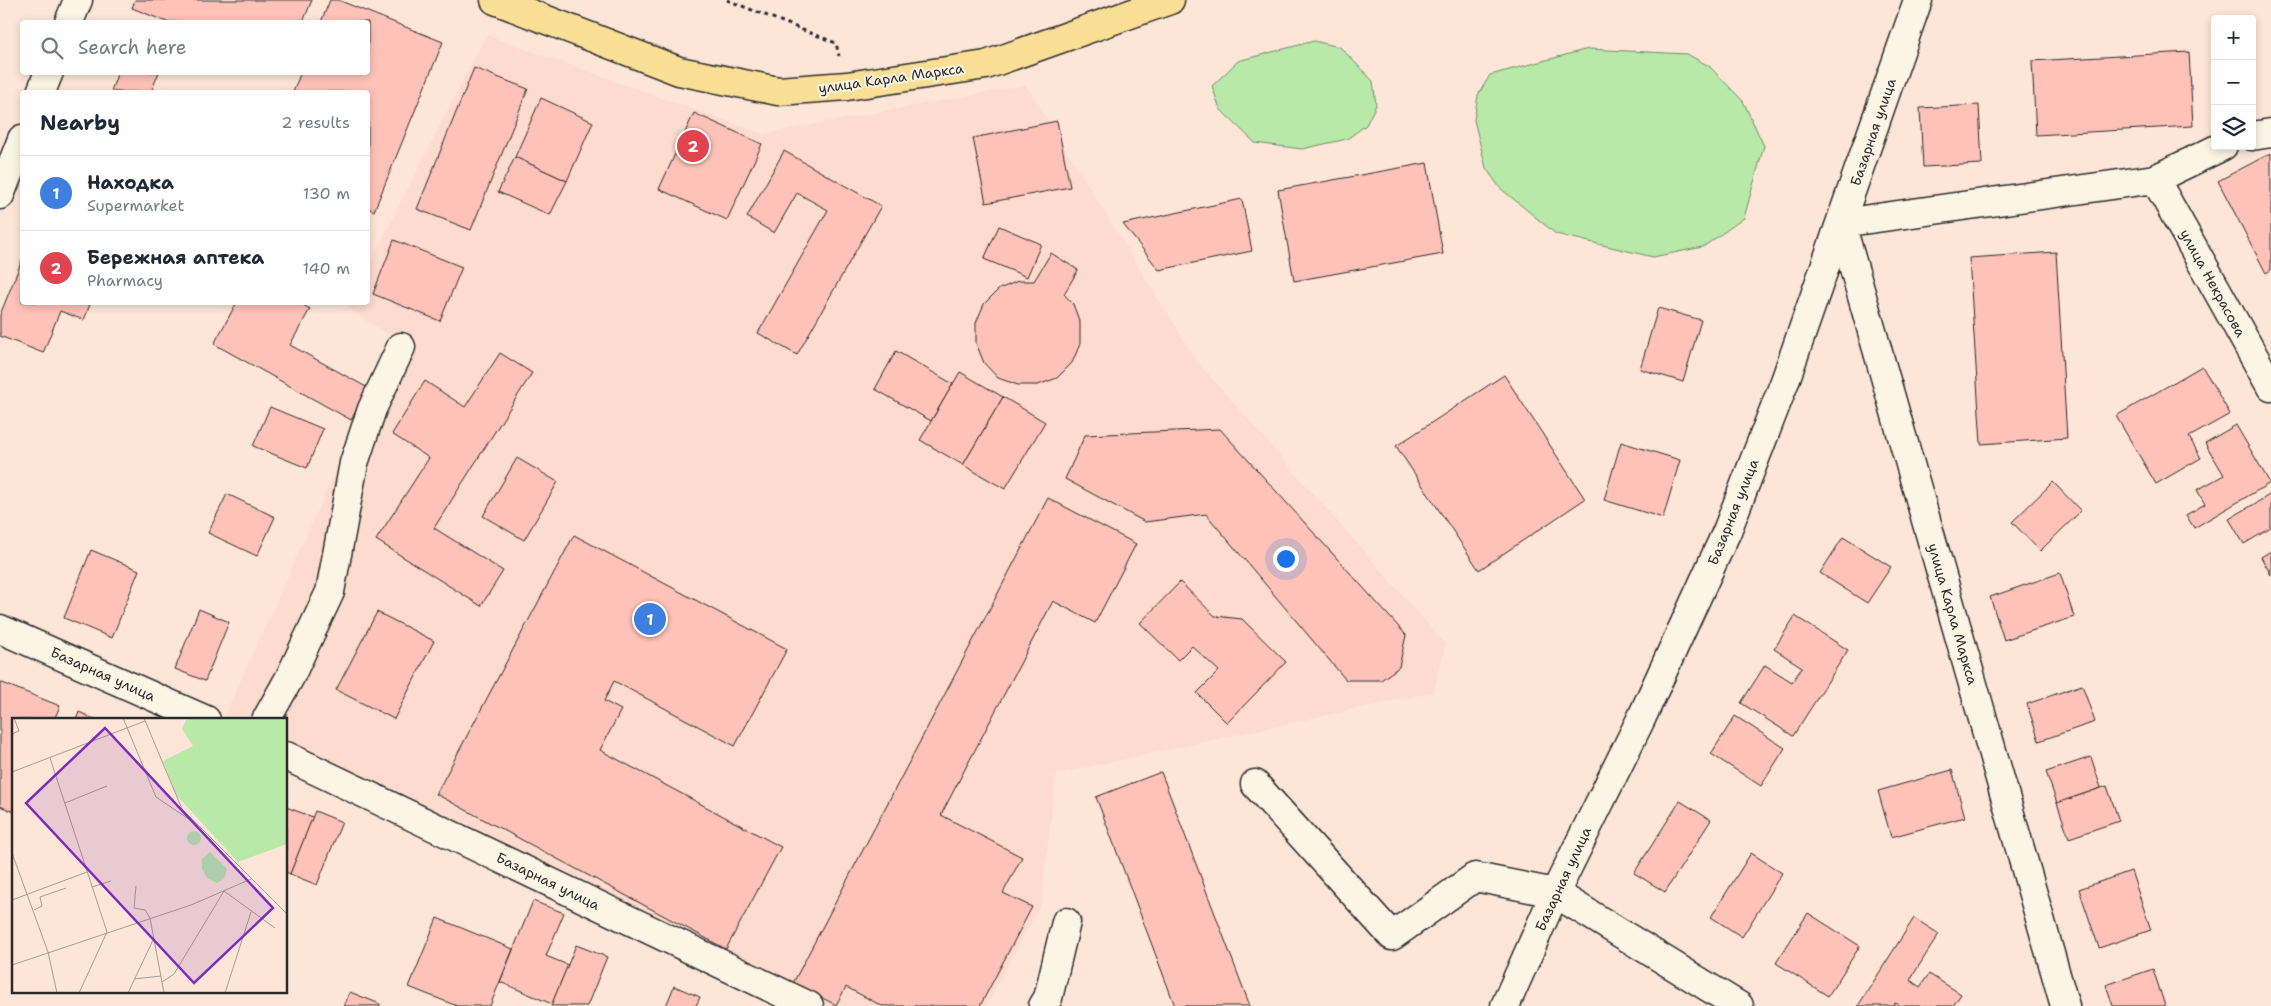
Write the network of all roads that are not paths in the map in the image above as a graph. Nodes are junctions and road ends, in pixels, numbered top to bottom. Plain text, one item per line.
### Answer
1 (78, 0) edge
2 (495, 0) edge
3 (1170, 0) edge
4 (1918, 0) edge
5 (70, 20) edge
6 (48, 75) edge
7 (42, 90) edge
8 (2271, 133) edge
9 (2256, 135) edge
10 (20, 144) edge
11 (2215, 150) edge
12 (2155, 179) junction
13 (0, 195) edge
14 (1841, 223) junction
15 (401, 347) dead end
16 (2271, 388) edge
17 (0, 628) edge
18 (202, 718) edge
19 (267, 718) edge
20 (288, 757) edge
21 (1255, 784) dead end
22 (1555, 893) junction
23 (1066, 922) dead end
24 (1717, 998) edge
25 (809, 1006) edge
26 (1043, 1006) edge
27 (1505, 1006) edge
28 (1739, 1006) edge
29 (2065, 1006) edge

1 - 5 street
2 - 3 main road, улица Карла Маркса
4 - 14 street, Базарная улица
6 - 7 street
8 - 9 street
10 - 13 street
11 - 12 street
12 - 14 street
12 - 16 street, улица Некрасова
14 - 22 street, Базарная улица
14 - 29 street, улица Карла Маркса
15 - 19 street
17 - 18 street, Базарная улица
20 - 25 street, Базарная улица
21 - 22 street
22 - 24 street
22 - 27 street, Базарная улица
23 - 26 street
24 - 28 street

